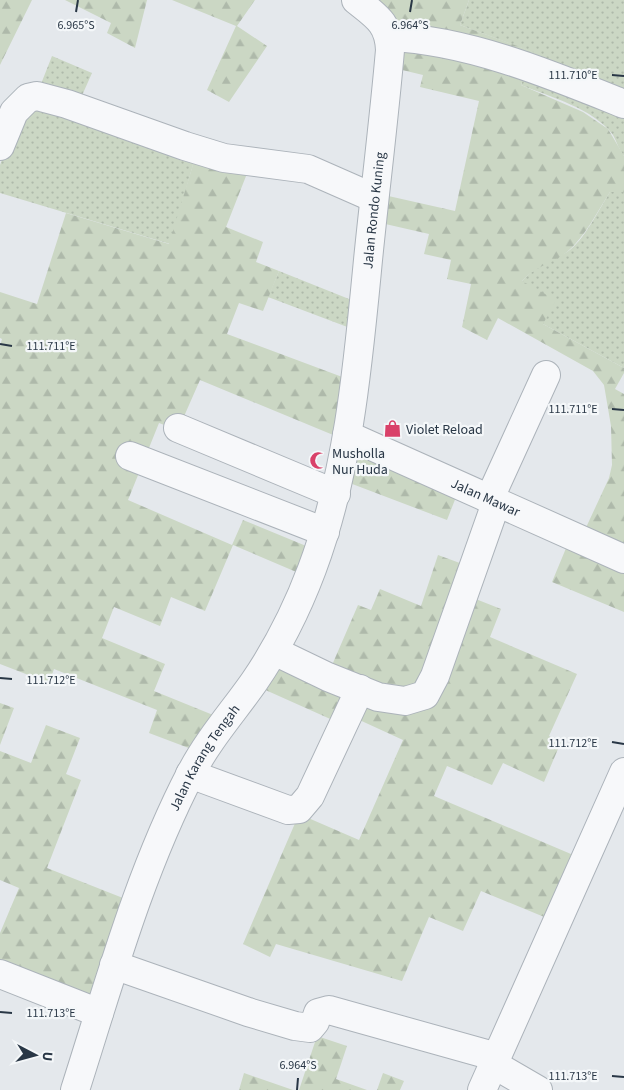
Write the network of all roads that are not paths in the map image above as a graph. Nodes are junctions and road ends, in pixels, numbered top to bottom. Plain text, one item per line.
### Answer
1 (356, 0) edge
2 (390, 37) junction
3 (624, 104) edge
4 (0, 146) edge
5 (374, 198) junction
6 (546, 375) dead end
7 (178, 428) dead end
8 (347, 435) junction
9 (130, 456) dead end
10 (336, 494) junction
11 (492, 501) junction
12 (325, 532) junction
13 (624, 559) edge
14 (274, 651) junction
15 (360, 689) junction
16 (624, 772) edge
17 (190, 774) junction
18 (114, 965) junction
19 (0, 974) edge
20 (100, 1013) junction
21 (495, 1061) junction
22 (75, 1090) edge
23 (482, 1090) edge
24 (538, 1090) edge

1 - 2 street
2 - 3 street
2 - 5 street, Jalan Rondo Kuning
4 - 5 street
5 - 8 street, Jalan Rondo Kuning
6 - 11 street
7 - 10 street
8 - 10 street, Jalan Karang Tengah
8 - 11 street, Jalan Mawar
9 - 12 street
10 - 12 street, Jalan Karang Tengah
11 - 13 street, Jalan Mawar
11 - 15 street
12 - 14 street, Jalan Karang Tengah
14 - 15 street
14 - 17 street, Jalan Karang Tengah
15 - 17 street
16 - 21 street
17 - 18 street, Jalan Karang Tengah
18 - 20 street, Jalan Karang Tengah
18 - 21 street
19 - 20 street
20 - 22 street, Jalan Karang Tengah
21 - 23 street
21 - 24 street

